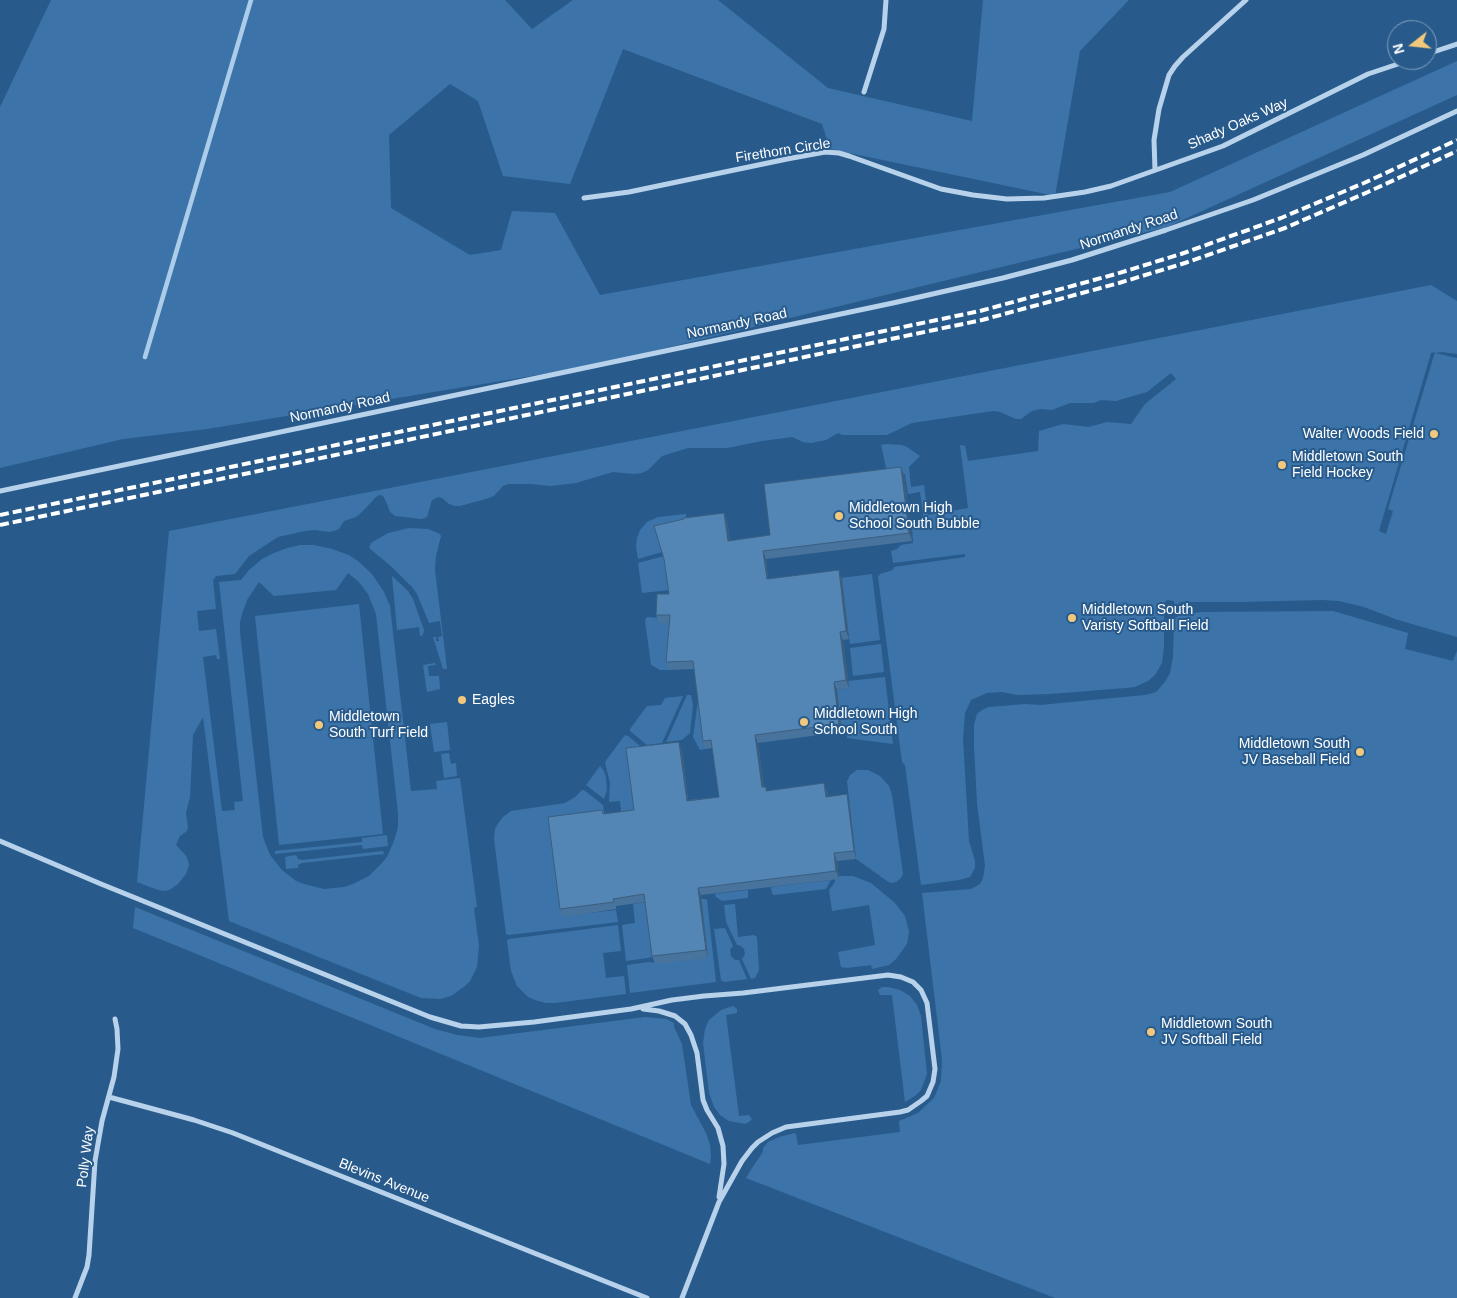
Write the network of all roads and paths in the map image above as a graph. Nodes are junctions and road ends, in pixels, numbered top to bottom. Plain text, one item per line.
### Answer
1 (886, 0) edge
2 (1246, 0) edge
3 (1457, 44) edge
4 (1437, 51) edge
5 (1387, 68) edge
6 (864, 92) dead end
7 (1457, 111) edge
8 (1155, 170) junction
9 (1071, 194) joint
10 (584, 198) dead end
11 (0, 491) edge
12 (0, 841) edge
13 (631, 1009) junction
14 (115, 1019) dead end
15 (109, 1097) junction
16 (718, 1202) junction
17 (75, 1298) edge
18 (647, 1298) edge
19 (682, 1298) edge

1 - 6 street
2 - 8 street
3 - 4 street
5 - 8 street, Shady Oaks Way
7 - 11 street, Normandy Road
8 - 9 street, Shady Oaks Way
9 - 10 street, Firethorn Circle
12 - 13 street
13 - 16 street
13 - 16 street
14 - 15 street, Polly Way
15 - 17 street, Polly Way
15 - 18 street, Blevins Avenue
16 - 19 street

